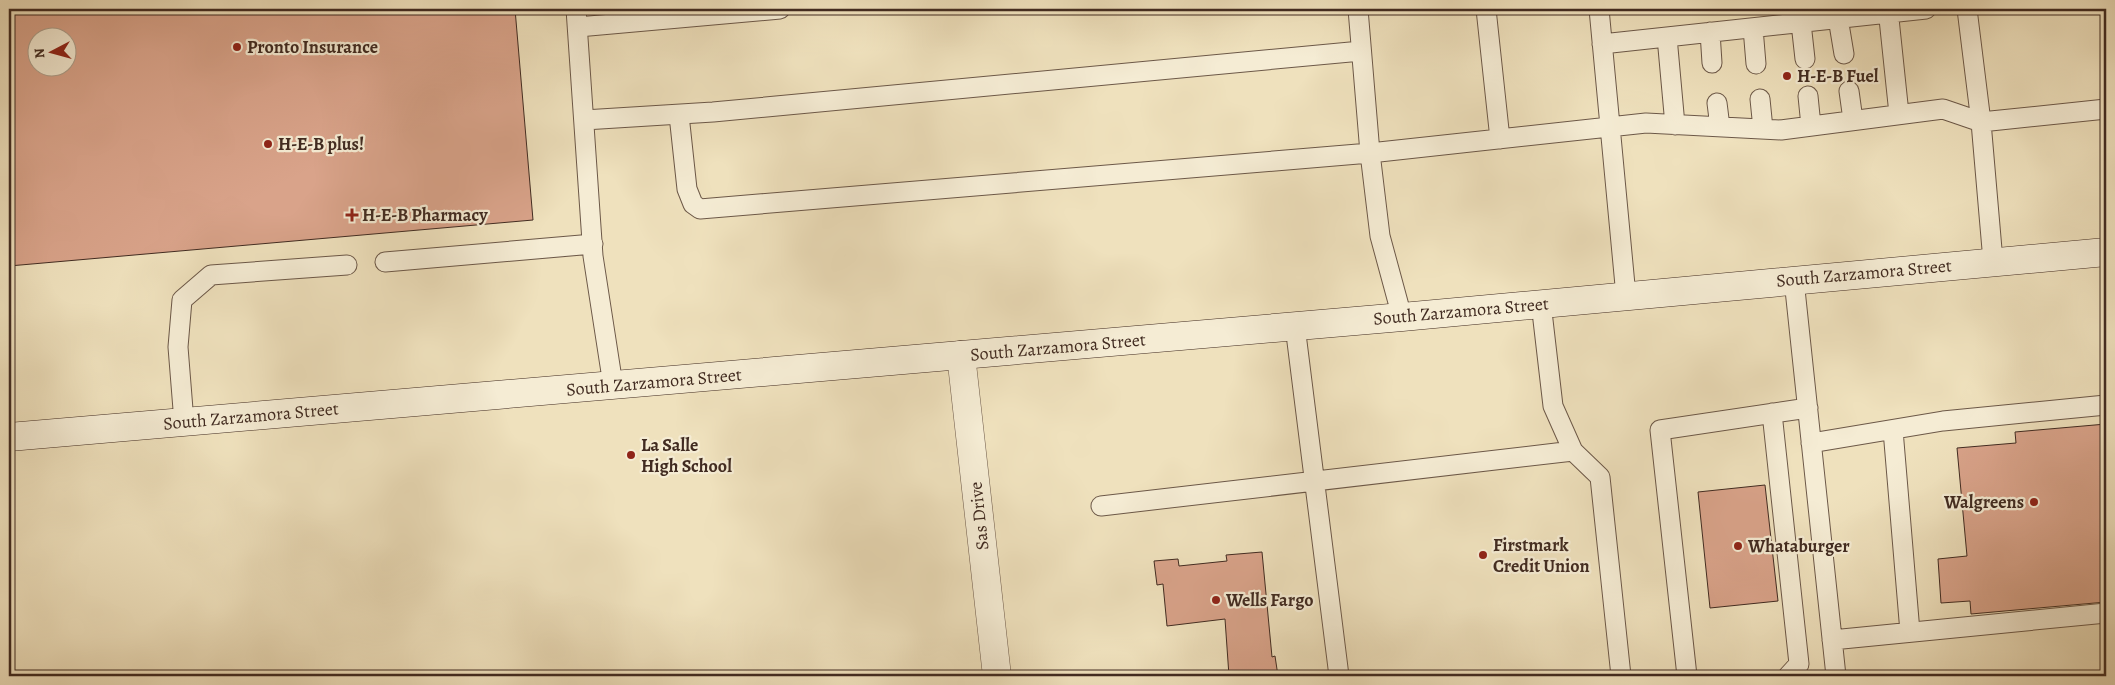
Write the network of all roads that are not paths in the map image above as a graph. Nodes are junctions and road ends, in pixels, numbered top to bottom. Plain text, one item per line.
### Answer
1 (780, 9) edge
2 (1358, 9) edge
3 (1486, 9) edge
4 (1599, 9) edge
5 (1926, 9) edge
6 (1967, 9) edge
7 (1888, 11) edge
8 (577, 18) edge
9 (1838, 18) junction
10 (1801, 23) junction
11 (1753, 28) junction
12 (1710, 32) junction
13 (1667, 37) junction
14 (1602, 44) junction
15 (1361, 51) junction
16 (1844, 54) dead end
17 (1805, 59) dead end
18 (1712, 63) dead end
19 (1756, 64) dead end
20 (1849, 91) dead end
21 (1808, 96) dead end
22 (1760, 100) dead end
23 (1717, 103) dead end
24 (2106, 109) edge
25 (1899, 114) junction
26 (680, 115) junction
27 (584, 120) junction
28 (1853, 120) junction
29 (1981, 122) junction
30 (1675, 125) junction
31 (1720, 126) junction
32 (1811, 126) junction
33 (1610, 127) junction
34 (1763, 129) junction
35 (1500, 139) junction
36 (1370, 153) junction
37 (593, 244) junction
38 (2106, 252) edge
39 (1993, 261) junction
40 (385, 262) dead end
41 (347, 265) dead end
42 (1794, 280) junction
43 (1626, 296) junction
44 (1541, 304) junction
45 (1402, 317) junction
46 (1295, 326) junction
47 (961, 355) junction
48 (613, 385) junction
49 (2106, 405) edge
50 (1808, 408) junction
51 (1772, 413) junction
52 (184, 422) junction
53 (1893, 430) junction
54 (9, 437) edge
55 (1811, 443) junction
56 (1573, 451) junction
57 (1314, 481) junction
58 (1101, 506) dead end
59 (2106, 613) edge
60 (1910, 632) junction
61 (1832, 640) junction
62 (997, 676) edge
63 (1339, 676) edge
64 (1621, 676) edge
65 (1687, 676) edge
66 (1788, 676) edge
67 (1836, 676) edge

1 - 8 lane
2 - 15 lane
3 - 35 lane
4 - 14 lane
5 - 7 lane
6 - 29 lane
7 - 9 lane
7 - 25 lane
8 - 27 lane
9 - 10 lane
9 - 16 lane
10 - 11 lane
10 - 17 lane
11 - 12 lane
11 - 19 lane
12 - 13 lane
12 - 18 lane
13 - 14 lane
13 - 30 lane
14 - 33 lane
15 - 26 lane
15 - 36 lane
20 - 28 lane
21 - 32 lane
22 - 34 lane
23 - 31 lane
24 - 29 lane
25 - 28 lane
25 - 29 lane
26 - 27 lane
26 - 36 lane
27 - 37 lane
28 - 32 lane
29 - 39 lane
30 - 31 lane
30 - 33 lane
31 - 34 lane
32 - 34 lane
33 - 35 lane
33 - 43 lane
35 - 36 lane
36 - 45 lane
37 - 40 lane
37 - 48 lane
38 - 39 main road, South Zarzamora Street
39 - 42 main road, South Zarzamora Street
41 - 52 lane
42 - 43 main road, South Zarzamora Street
42 - 50 lane
43 - 44 main road, South Zarzamora Street
44 - 45 main road, South Zarzamora Street
44 - 56 lane
45 - 46 main road, South Zarzamora Street
46 - 47 main road, South Zarzamora Street
46 - 57 lane
47 - 48 main road, South Zarzamora Street
47 - 62 main road, Sas Drive
48 - 52 main road, South Zarzamora Street
49 - 53 lane
50 - 51 lane
50 - 55 lane
51 - 65 lane
51 - 66 lane
52 - 54 main road, South Zarzamora Street
53 - 55 lane
53 - 60 lane
55 - 61 lane
56 - 57 lane
56 - 64 lane
57 - 58 lane
57 - 63 lane
59 - 60 lane
60 - 61 lane
61 - 67 lane

